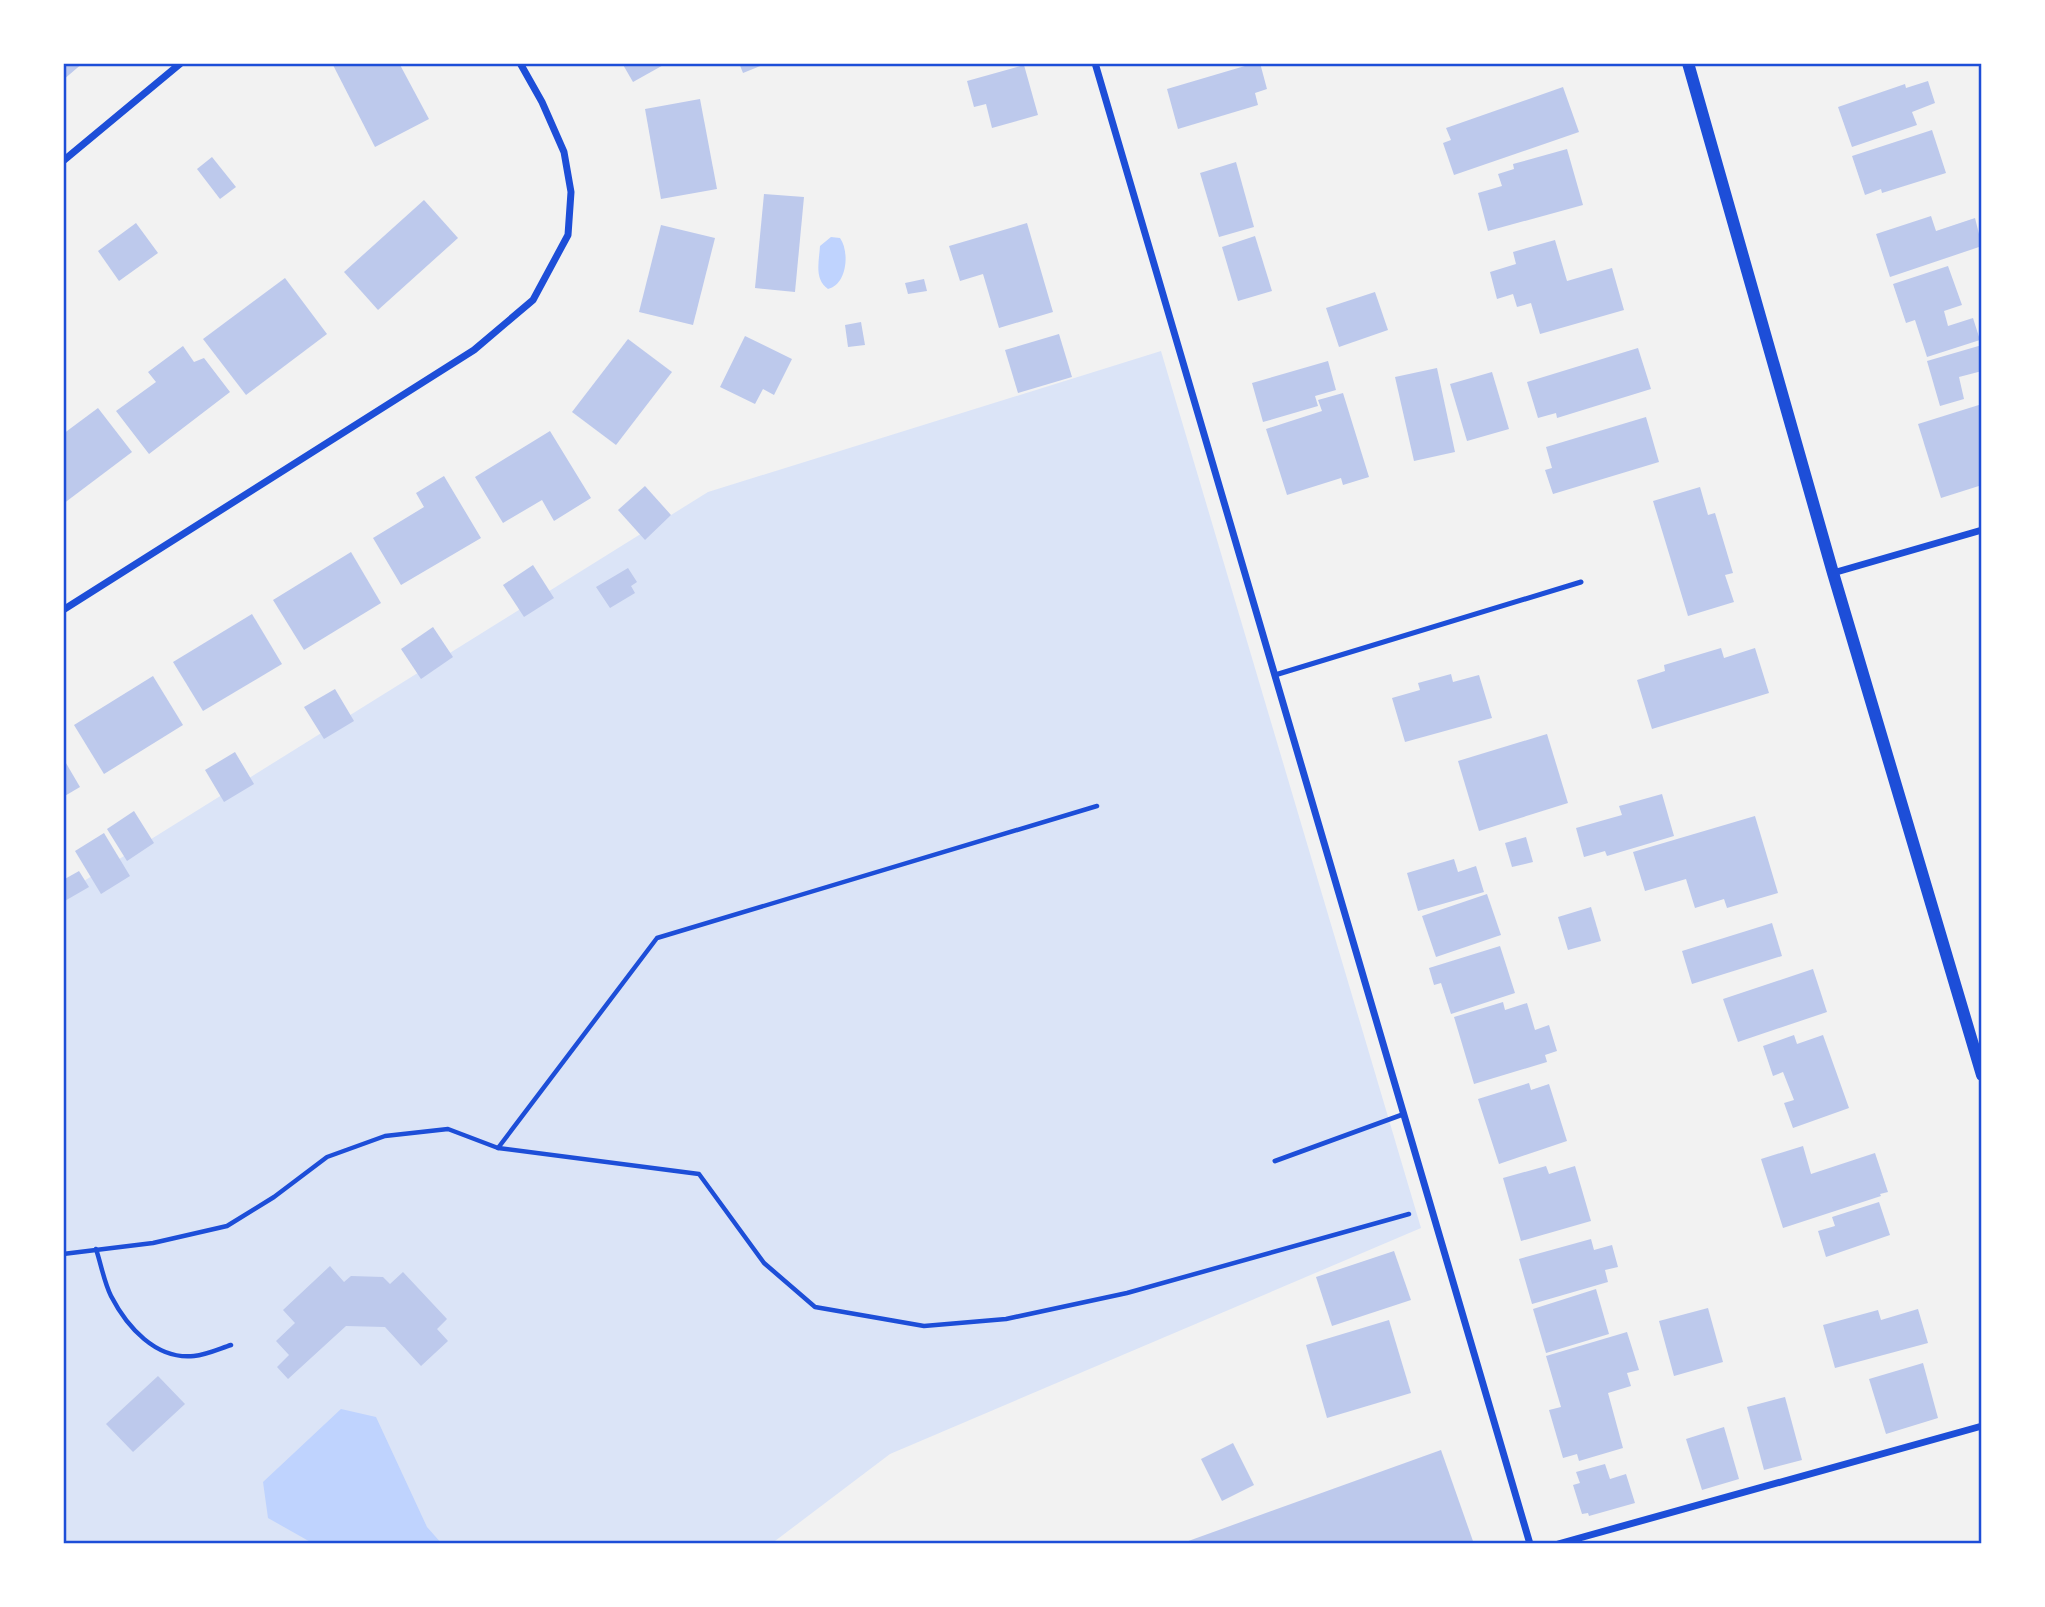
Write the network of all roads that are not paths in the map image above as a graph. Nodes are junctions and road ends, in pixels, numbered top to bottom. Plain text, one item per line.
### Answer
1 (181, 63) edge
2 (520, 63) edge
3 (1095, 63) edge
4 (1688, 63) edge
5 (63, 161) edge
6 (1982, 530) edge
7 (1833, 573) junction
8 (1581, 582) dead end
9 (63, 610) edge
10 (1275, 675) junction
11 (1982, 1076) edge
12 (1404, 1114) junction
13 (1275, 1161) dead end
14 (1982, 1426) edge
15 (1530, 1544) edge
16 (1558, 1544) edge

1 - 5 street
2 - 9 street
3 - 10 street
4 - 7 street
6 - 7 street
7 - 11 street
8 - 10 lane
10 - 12 street
12 - 13 lane
12 - 15 street
14 - 16 street

